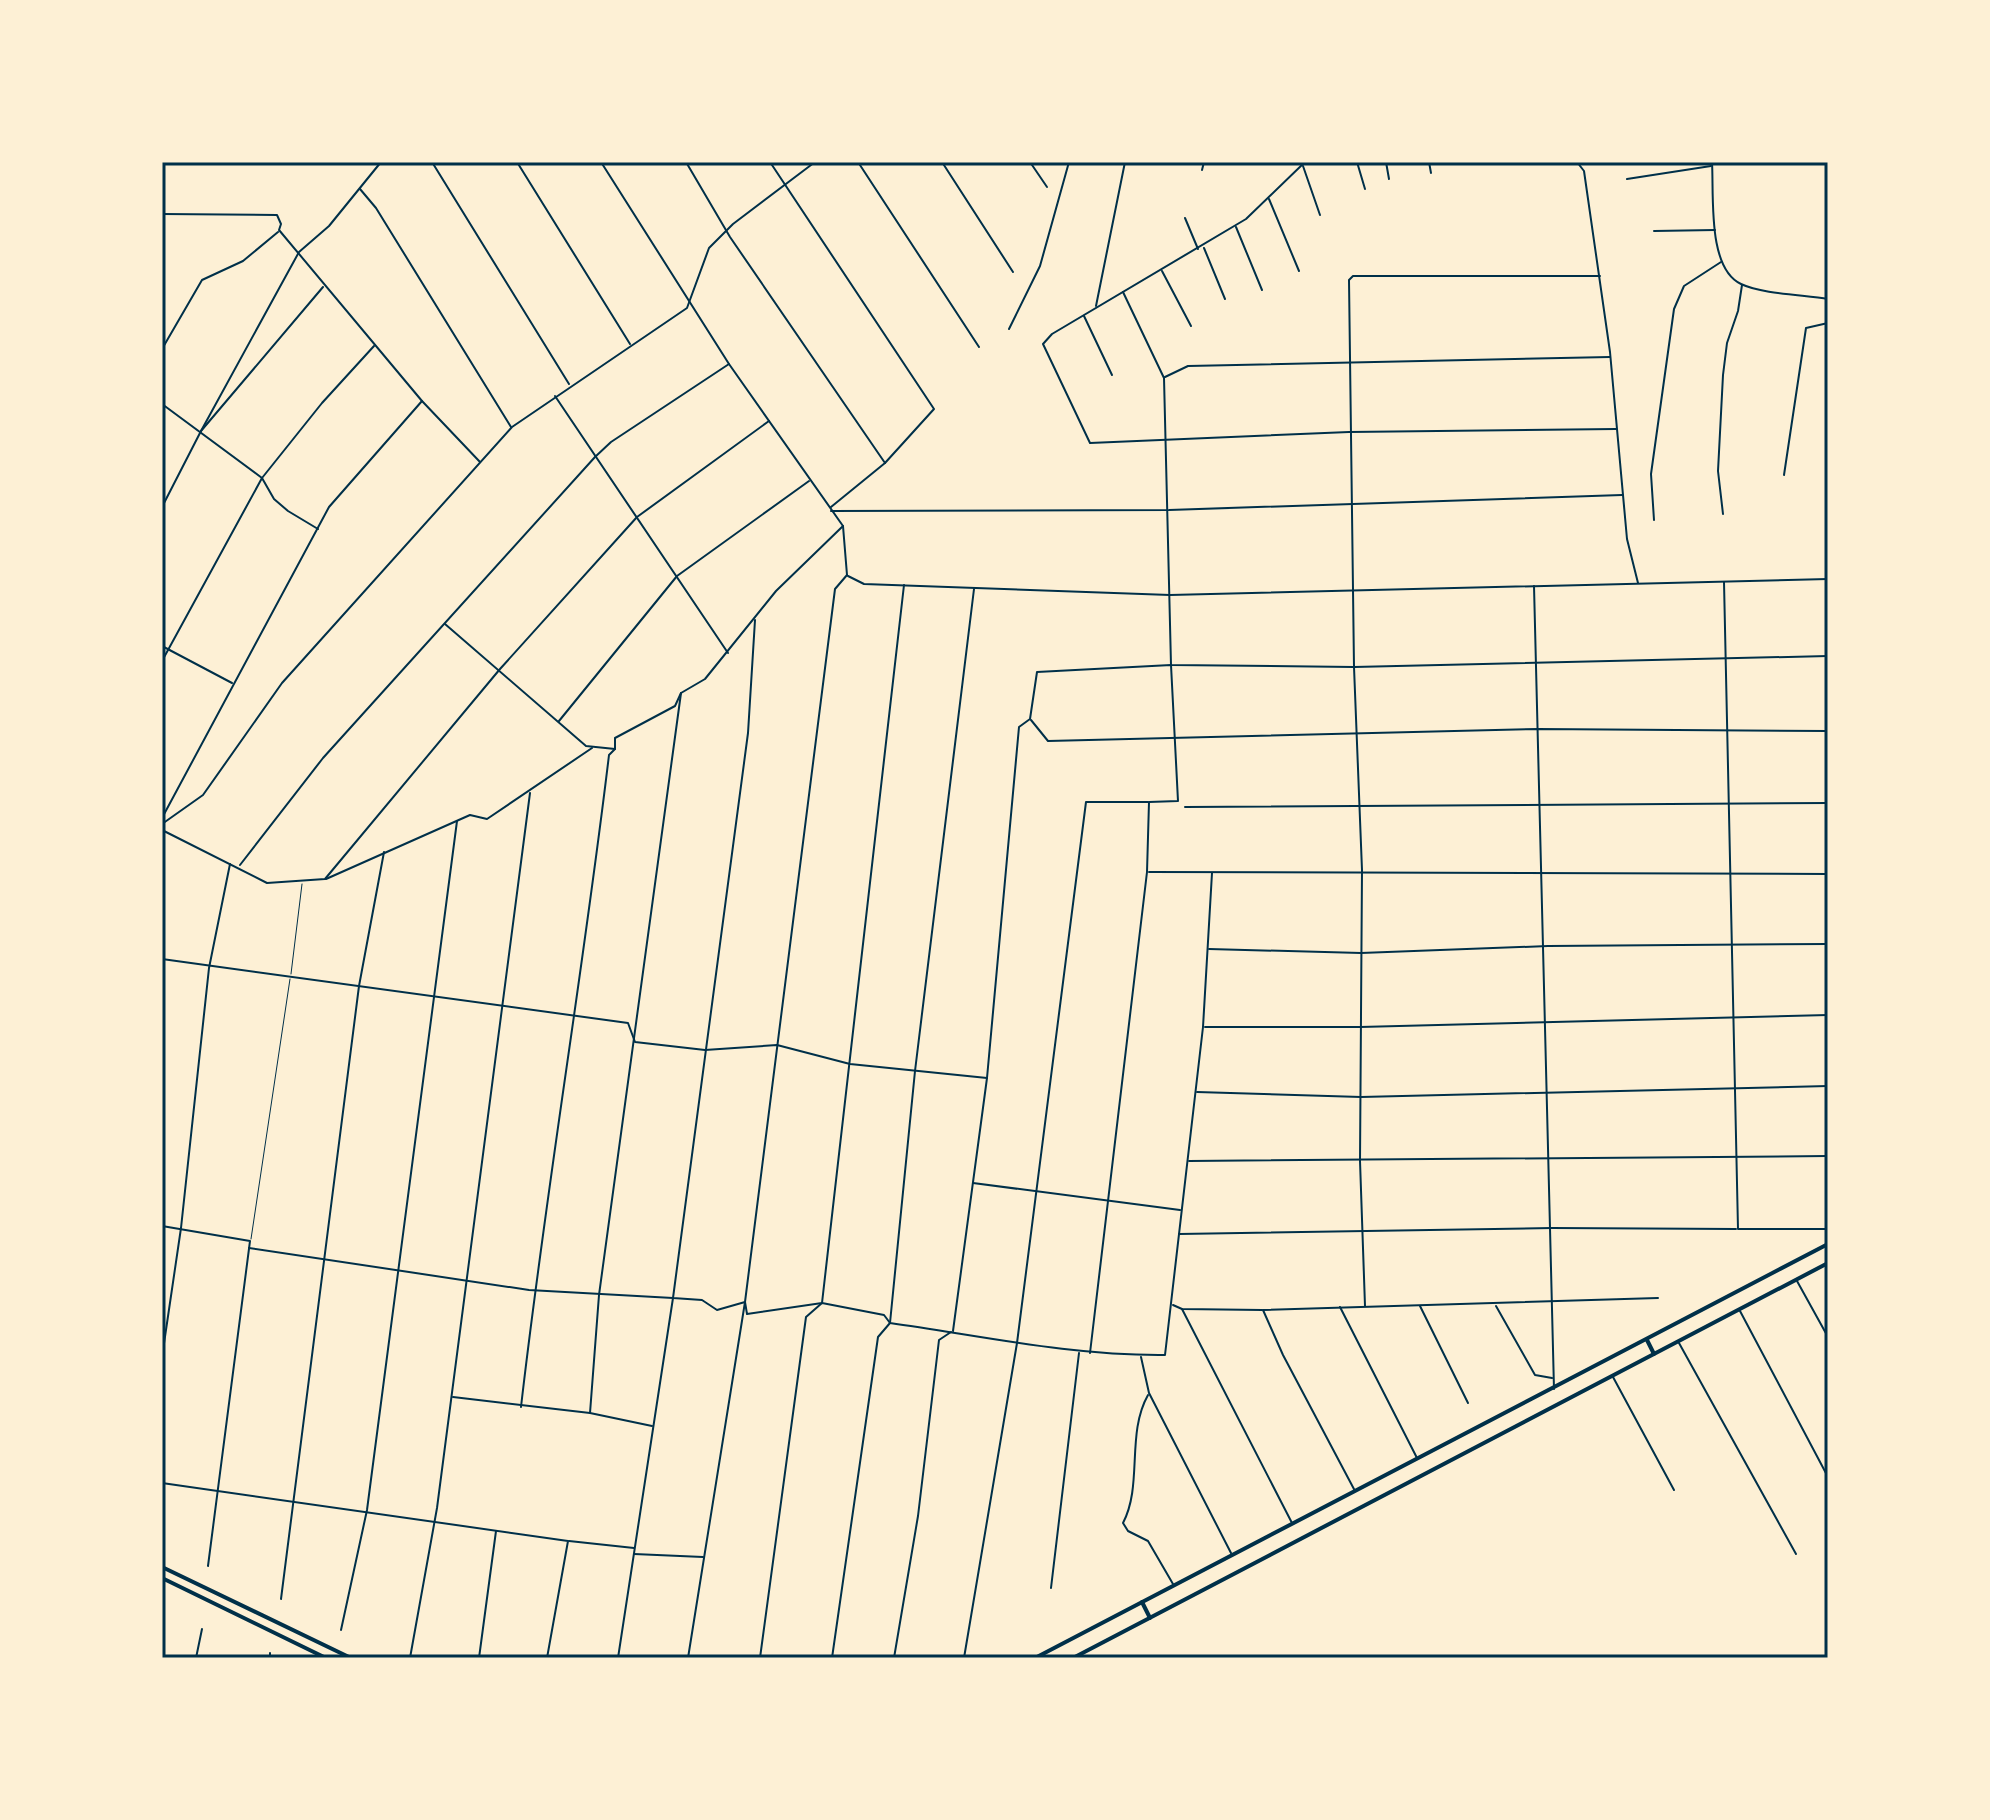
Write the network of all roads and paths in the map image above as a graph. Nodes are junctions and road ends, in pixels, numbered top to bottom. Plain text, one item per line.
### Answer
1 (381, 162) edge
2 (432, 162) edge
3 (517, 162) edge
4 (601, 162) edge
5 (686, 162) edge
6 (770, 162) edge
7 (815, 162) edge
8 (858, 162) edge
9 (942, 162) edge
10 (1030, 162) edge
11 (1069, 162) edge
12 (1125, 162) edge
13 (1204, 162) edge
14 (1357, 162) edge
15 (1386, 162) edge
16 (1429, 162) edge
17 (1577, 162) edge
18 (1304, 163) edge
19 (1712, 164) edge
20 (1202, 170) dead end
21 (1431, 173) dead end
22 (1389, 179) dead end
23 (1627, 179) dead end
24 (783, 184) junction
25 (1047, 187) dead end
26 (359, 188) junction
27 (1365, 189) dead end
28 (1269, 197) junction
29 (162, 214) edge
30 (1320, 215) dead end
31 (1185, 218) dead end
32 (1236, 226) junction
33 (279, 230) junction
34 (726, 230) junction
35 (1716, 230) junction
36 (1654, 231) dead end
37 (1203, 247) junction
38 (1198, 249) junction
39 (299, 252) junction
40 (1721, 262) junction
41 (1161, 270) junction
42 (1299, 271) dead end
43 (1013, 272) dead end
44 (1600, 276) junction
45 (1742, 285) junction
46 (324, 286) junction
47 (1262, 290) dead end
48 (1123, 292) junction
49 (1225, 299) dead end
50 (1828, 299) edge
51 (690, 301) junction
52 (1096, 307) junction
53 (1084, 315) junction
54 (1828, 323) edge
55 (1191, 326) dead end
56 (1009, 329) dead end
57 (375, 346) junction
58 (631, 346) junction
59 (979, 347) dead end
60 (162, 349) edge
61 (1610, 357) junction
62 (1350, 360) junction
63 (729, 364) junction
64 (1112, 375) dead end
65 (1164, 378) junction
66 (570, 385) junction
67 (554, 396) junction
68 (422, 401) junction
69 (162, 404) edge
70 (769, 421) junction
71 (512, 427) junction
72 (1616, 429) junction
73 (201, 431) junction
74 (1349, 432) junction
75 (1167, 440) junction
76 (595, 457) junction
77 (481, 463) junction
78 (885, 463) junction
79 (1784, 475) dead end
80 (262, 478) junction
81 (810, 480) junction
82 (1622, 495) junction
83 (1351, 502) junction
84 (162, 507) edge
85 (830, 510) junction
86 (1169, 510) junction
87 (1723, 514) dead end
88 (637, 517) junction
89 (1654, 520) dead end
90 (843, 526) junction
91 (318, 529) junction
92 (847, 575) junction
93 (677, 576) junction
94 (1828, 579) edge
95 (1724, 581) junction
96 (904, 585) junction
97 (1534, 585) junction
98 (1638, 585) junction
99 (974, 589) junction
100 (1352, 590) junction
101 (1170, 595) junction
102 (755, 620) junction
103 (444, 624) junction
104 (162, 646) edge
105 (168, 650) junction
106 (729, 654) junction
107 (1828, 656) edge
108 (1725, 658) junction
109 (162, 661) edge
110 (1538, 661) junction
111 (1171, 665) junction
112 (1354, 667) junction
113 (500, 669) junction
114 (233, 684) junction
115 (681, 693) junction
116 (1030, 719) junction
117 (557, 722) junction
118 (1538, 729) junction
119 (1728, 731) junction
120 (1828, 731) edge
121 (1355, 736) junction
122 (1178, 740) junction
123 (593, 747) junction
124 (615, 749) junction
125 (530, 793) junction
126 (1149, 802) junction
127 (1729, 803) junction
128 (1828, 803) edge
129 (1541, 805) junction
130 (1185, 807) dead end
131 (1358, 808) junction
132 (162, 818) edge
133 (457, 821) junction
134 (162, 824) edge
135 (162, 830) edge
136 (384, 852) junction
137 (231, 863) junction
138 (239, 866) junction
139 (1362, 870) junction
140 (1147, 872) junction
141 (1212, 873) junction
142 (1731, 874) junction
143 (1828, 874) edge
144 (1543, 875) junction
145 (325, 879) junction
146 (303, 881) junction
147 (1828, 944) edge
148 (1545, 947) junction
149 (1734, 947) junction
150 (1208, 949) junction
151 (1361, 953) junction
152 (162, 959) edge
153 (209, 965) junction
154 (291, 976) junction
155 (359, 986) junction
156 (434, 996) junction
157 (504, 1006) junction
158 (1733, 1014) junction
159 (1828, 1015) edge
160 (571, 1016) junction
161 (1547, 1021) junction
162 (1203, 1027) junction
163 (1360, 1027) junction
164 (635, 1042) junction
165 (777, 1045) junction
166 (705, 1050) junction
167 (850, 1064) junction
168 (915, 1071) junction
169 (987, 1078) junction
170 (1734, 1086) junction
171 (1828, 1086) edge
172 (1196, 1092) junction
173 (1549, 1092) junction
174 (1361, 1097) junction
175 (1734, 1155) junction
176 (1828, 1156) edge
177 (1188, 1161) junction
178 (1360, 1161) junction
179 (1549, 1161) junction
180 (973, 1183) junction
181 (1036, 1192) junction
182 (1108, 1201) junction
183 (1182, 1210) junction
184 (162, 1226) edge
185 (181, 1228) junction
186 (1552, 1228) junction
187 (1738, 1229) junction
188 (1828, 1229) edge
189 (1364, 1233) junction
190 (1179, 1234) junction
191 (250, 1241) junction
192 (1828, 1244) edge
193 (249, 1248) junction
194 (322, 1260) junction
195 (1828, 1263) edge
196 (397, 1271) junction
197 (1796, 1280) junction
198 (466, 1281) junction
199 (534, 1290) junction
200 (599, 1295) junction
201 (673, 1298) junction
202 (1658, 1298) dead end
203 (745, 1302) junction
204 (822, 1303) junction
205 (1552, 1303) junction
206 (1494, 1304) junction
207 (1172, 1305) junction
208 (1419, 1305) junction
209 (1365, 1306) junction
210 (1340, 1307) junction
211 (1182, 1309) junction
212 (1263, 1310) junction
213 (1739, 1310) junction
214 (890, 1323) junction
215 (953, 1331) junction
216 (1828, 1337) edge
217 (1647, 1340) junction
218 (1678, 1342) junction
219 (1017, 1343) junction
220 (1079, 1352) junction
221 (1090, 1353) junction
222 (1654, 1354) junction
223 (1141, 1355) junction
224 (162, 1357) edge
225 (1613, 1376) junction
226 (1553, 1378) junction
227 (1554, 1389) junction
228 (1149, 1393) junction
229 (451, 1396) junction
230 (1468, 1403) dead end
231 (521, 1407) junction
232 (590, 1413) junction
233 (654, 1427) junction
234 (1417, 1459) junction
235 (1828, 1477) edge
236 (162, 1483) edge
237 (216, 1489) junction
238 (1674, 1490) dead end
239 (1355, 1491) junction
240 (292, 1500) junction
241 (367, 1510) junction
242 (434, 1520) junction
243 (1292, 1524) junction
244 (497, 1529) junction
245 (568, 1541) junction
246 (635, 1548) junction
247 (634, 1554) junction
248 (1796, 1554) dead end
249 (1232, 1555) junction
250 (704, 1557) junction
251 (208, 1566) dead end
252 (162, 1567) edge
253 (162, 1578) edge
254 (1174, 1585) junction
255 (1051, 1588) dead end
256 (281, 1599) dead end
257 (1142, 1602) junction
258 (1150, 1618) junction
259 (202, 1629) dead end
260 (341, 1630) dead end
261 (270, 1653) dead end
262 (196, 1658) edge
263 (270, 1658) edge
264 (326, 1658) edge
265 (351, 1658) edge
266 (410, 1658) edge
267 (479, 1658) edge
268 (547, 1658) edge
269 (618, 1658) edge
270 (688, 1658) edge
271 (760, 1658) edge
272 (832, 1658) edge
273 (894, 1658) edge
274 (964, 1658) edge
275 (1035, 1658) edge
276 (1073, 1658) edge

1 - 26 street
2 - 66 street
3 - 58 street
4 - 51 street
5 - 34 street
6 - 24 street
7 - 24 street
8 - 59 street
9 - 43 street
10 - 25 street
11 - 56 street
12 - 52 street
13 - 20 street
14 - 27 street
15 - 22 street
16 - 21 street
17 - 44 street
18 - 28 street
18 - 30 street
19 - 23 street
19 - 35 street
24 - 34 street
24 - 78 street
26 - 39 street
26 - 71 street
28 - 32 street
28 - 42 street
29 - 33 street
31 - 38 street
32 - 37 street
32 - 47 street
33 - 39 street
33 - 60 street
34 - 51 street
34 - 78 street
35 - 36 street
35 - 40 street
37 - 38 street
37 - 49 street
38 - 41 street
39 - 46 street
39 - 73 street
40 - 45 street
40 - 89 street
41 - 48 street
41 - 55 street
44 - 61 street
44 - 62 street
45 - 50 street
45 - 87 street
46 - 57 street
46 - 73 street
48 - 52 street
48 - 65 street
51 - 58 street
51 - 63 street
52 - 53 street
53 - 64 street
53 - 75 street
54 - 79 street
57 - 68 street
57 - 80 street
58 - 66 street
61 - 62 street
61 - 72 street
62 - 65 street
62 - 74 street
63 - 70 street
63 - 76 street
65 - 75 street
66 - 67 street
67 - 71 street
67 - 76 street
68 - 77 street
68 - 91 street
69 - 73 street
70 - 81 street
70 - 88 street
71 - 77 street
72 - 74 street
72 - 82 street
73 - 80 street
73 - 84 street
74 - 75 street
74 - 83 street
75 - 86 street
76 - 88 street
76 - 103 street
77 - 134 street
78 - 85 street
80 - 91 street
80 - 105 street
81 - 85 street
81 - 93 street
82 - 83 street
82 - 98 street
83 - 86 street
83 - 100 street
85 - 86 street
85 - 90 street
86 - 101 street
88 - 93 street
88 - 113 street
90 - 92 street
90 - 102 street
91 - 114 street
92 - 96 street
92 - 165 street
93 - 106 street
93 - 117 street
94 - 95 street
95 - 98 street
95 - 108 street
96 - 99 street
96 - 167 street
97 - 98 street
97 - 100 street
97 - 110 street
99 - 101 street
99 - 168 street
100 - 101 street
100 - 112 street
101 - 111 street
102 - 106 street
102 - 166 street
103 - 113 street
103 - 138 street
104 - 105 street
105 - 109 street
105 - 114 street
106 - 115 street
107 - 108 street
108 - 110 street
108 - 119 street
110 - 112 street
110 - 118 street
111 - 112 street
111 - 116 street
111 - 122 street
112 - 121 street
113 - 117 street
113 - 145 street
114 - 132 street
115 - 124 street
115 - 164 street
116 - 122 street
116 - 169 street
117 - 123 street
118 - 119 street
118 - 121 street
118 - 129 street
119 - 120 street
119 - 127 street
121 - 122 street
121 - 131 street
122 - 126 street
123 - 124 street
123 - 125 street
124 - 160 street
125 - 133 street
125 - 157 street
126 - 140 street
126 - 181 street
127 - 128 street
127 - 129 street
127 - 142 street
129 - 131 street
129 - 144 street
130 - 131 street
131 - 139 street
133 - 136 street
133 - 156 street
135 - 137 street
136 - 145 street
136 - 155 street
137 - 138 street
137 - 153 street
138 - 146 street
139 - 141 street
139 - 144 street
139 - 151 street
140 - 141 street
140 - 182 street
141 - 150 street
142 - 143 street
142 - 144 street
142 - 149 street
144 - 148 street
145 - 146 street
146 - 154 lane
147 - 149 street
148 - 149 street
148 - 151 street
148 - 161 street
149 - 158 street
150 - 151 street
150 - 162 street
151 - 163 street
152 - 153 street
153 - 154 street
153 - 185 street
154 - 155 street
154 - 191 lane
155 - 156 street
155 - 194 street
156 - 157 street
156 - 196 street
157 - 160 street
157 - 198 street
158 - 159 street
158 - 161 street
158 - 170 street
160 - 164 street
160 - 199 street
161 - 163 street
161 - 173 street
162 - 163 street
162 - 172 street
163 - 174 street
164 - 166 street
164 - 200 street
165 - 166 street
165 - 167 street
165 - 203 street
166 - 201 street
167 - 168 street
167 - 204 street
168 - 169 street
168 - 214 street
169 - 180 street
170 - 171 street
170 - 173 street
170 - 175 street
172 - 174 street
172 - 177 street
173 - 174 street
173 - 179 street
174 - 178 street
175 - 176 street
175 - 179 street
175 - 187 street
177 - 178 street
177 - 183 street
178 - 179 street
178 - 189 street
179 - 186 street
180 - 181 street
180 - 215 street
181 - 182 street
181 - 219 street
182 - 183 street
182 - 221 street
183 - 190 street
184 - 185 street
185 - 191 street
185 - 224 street
186 - 187 street
186 - 189 street
186 - 205 street
187 - 188 street
189 - 190 street
189 - 209 street
190 - 207 street
191 - 193 street
192 - 217 main road
193 - 194 street
193 - 237 street
194 - 196 street
194 - 240 street
195 - 197 main road
196 - 198 street
196 - 241 street
197 - 213 main road
197 - 216 street
198 - 199 street
198 - 229 street
199 - 200 street
199 - 231 street
200 - 201 street
200 - 232 street
201 - 203 street
201 - 233 street
202 - 205 street
203 - 204 street
203 - 250 street
204 - 214 street
204 - 271 street
205 - 206 street
205 - 226 street
206 - 208 street
206 - 226 street
207 - 211 street
207 - 223 street
208 - 209 street
208 - 230 street
209 - 210 street
210 - 212 street
210 - 234 street
211 - 212 street
211 - 243 street
212 - 239 street
213 - 218 main road
213 - 235 street
214 - 215 street
214 - 272 street
215 - 219 street
215 - 273 street
217 - 222 main road
217 - 227 main road
218 - 222 main road
218 - 248 street
219 - 220 street
219 - 274 street
220 - 221 street
220 - 255 street
221 - 223 street
222 - 225 main road
223 - 228 street
225 - 238 street
225 - 258 main road
226 - 227 street
227 - 234 main road
228 - 249 street
228 - 254 street
229 - 231 street
229 - 242 street
231 - 232 street
232 - 233 street
233 - 246 street
234 - 239 main road
236 - 237 street
237 - 240 street
237 - 251 street
239 - 243 main road
240 - 241 street
240 - 256 street
241 - 242 street
241 - 260 street
242 - 244 street
242 - 266 street
243 - 249 main road
244 - 245 street
244 - 267 street
245 - 246 street
245 - 268 street
246 - 247 street
247 - 250 street
247 - 269 street
249 - 254 main road
250 - 270 street
252 - 265 main road
253 - 264 main road
254 - 257 main road
257 - 258 main road
257 - 275 main road
258 - 276 main road
259 - 262 street
261 - 263 street

